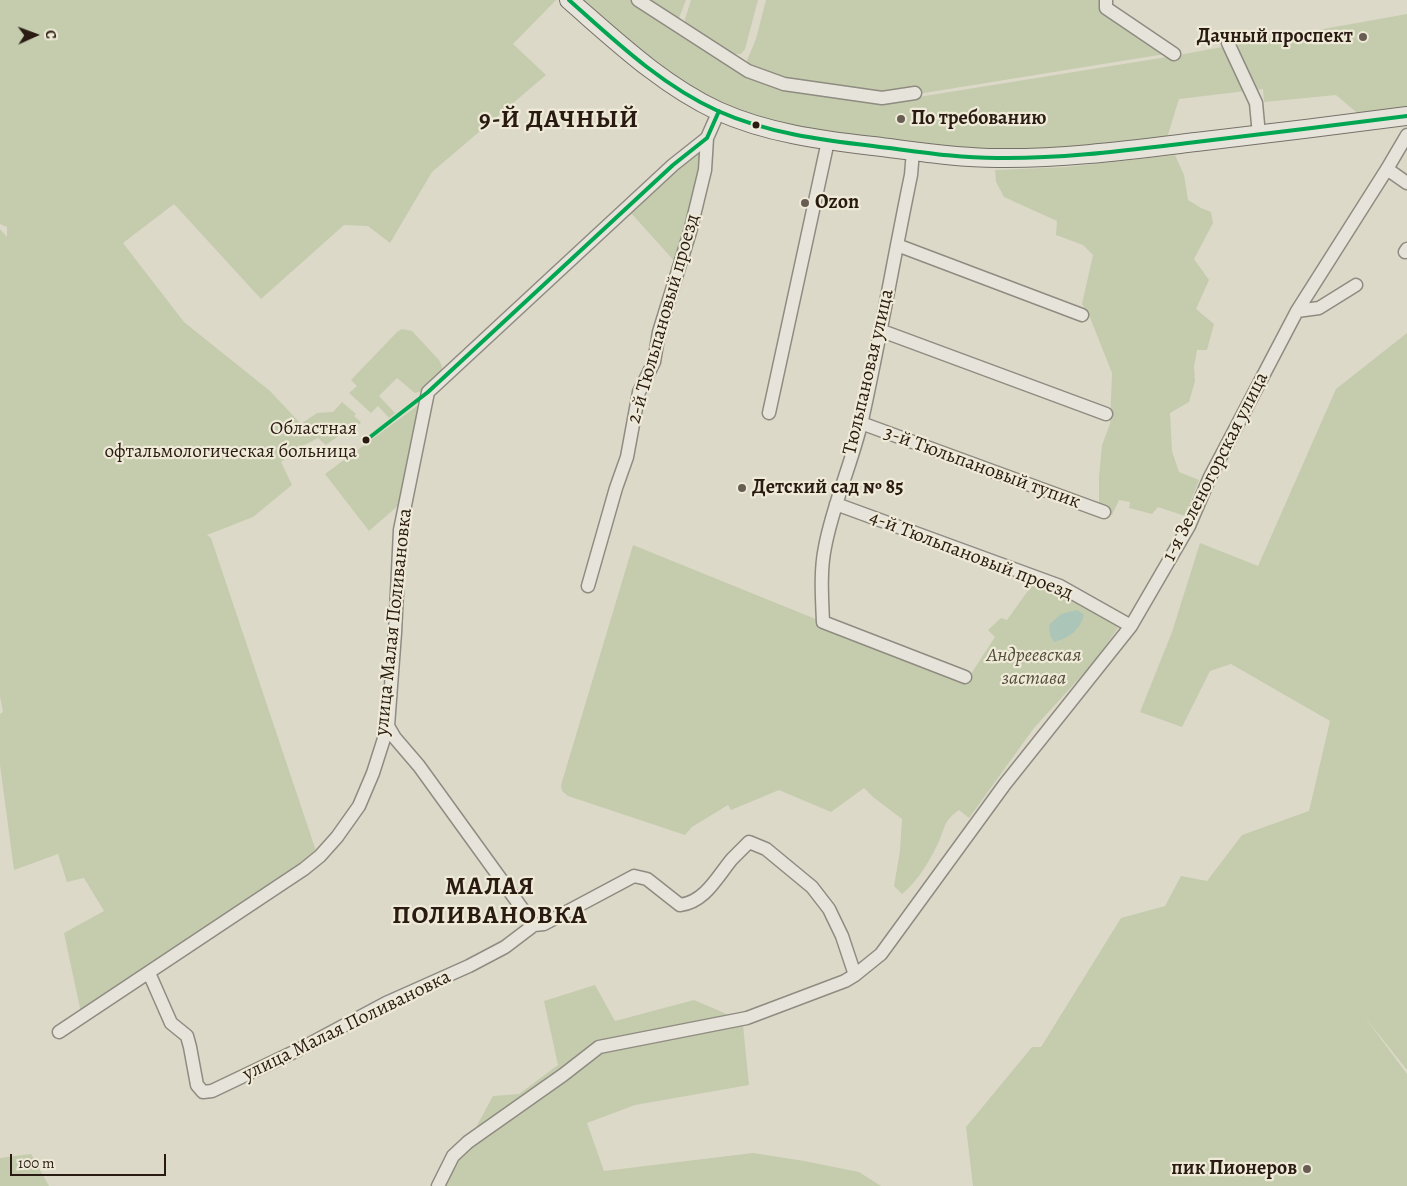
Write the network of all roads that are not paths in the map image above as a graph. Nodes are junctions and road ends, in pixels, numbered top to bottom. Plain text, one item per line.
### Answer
1 (569, 0) edge
2 (638, 0) edge
3 (1106, 0) edge
4 (1228, 43) dead end
5 (1174, 54) dead end
6 (915, 93) dead end
7 (719, 111) junction
8 (1407, 116) edge
9 (1259, 135) junction
10 (1407, 135) edge
11 (707, 138) junction
12 (828, 141) junction
13 (913, 151) junction
14 (1387, 169) junction
15 (1407, 183) edge
16 (896, 245) junction
17 (1356, 285) dead end
18 (1297, 311) junction
19 (1082, 315) dead end
20 (882, 331) junction
21 (769, 413) dead end
22 (1106, 414) dead end
23 (861, 423) junction
24 (836, 504) junction
25 (1104, 512) dead end
26 (588, 586) dead end
27 (1131, 626) junction
28 (965, 678) dead end
29 (388, 726) junction
30 (534, 925) junction
31 (149, 973) junction
32 (855, 975) junction
33 (59, 1032) dead end
34 (438, 1186) edge

1 - 7 main road
2 - 6 street
3 - 5 street
4 - 9 street
7 - 11 street, улица Малая Поливановка
7 - 12 main road
8 - 9 main road
9 - 13 main road
10 - 14 street, 1-я Зеленогорская улица
11 - 26 street, 2-й Тюльпановый проезд
11 - 29 street, улица Малая Поливановка
12 - 13 main road
12 - 21 street
13 - 16 street, Тюльпановая улица
14 - 15 street
14 - 18 street, 1-я Зеленогорская улица
16 - 19 street
16 - 20 street, Тюльпановая улица
17 - 18 street
18 - 27 street, 1-я Зеленогорская улица
20 - 22 street
20 - 23 street, Тюльпановая улица
23 - 24 street, Тюльпановая улица
23 - 25 street, 3-й Тюльпановый тупик
24 - 27 street, 4-й Тюльпановый проезд
24 - 28 street, Тюльпановая улица
27 - 32 street, 1-я Зеленогорская улица
29 - 30 street
29 - 31 street, улица Малая Поливановка
30 - 31 street, улица Малая Поливановка
30 - 32 street, улица Малая Поливановка
31 - 33 street, улица Малая Поливановка
32 - 34 street

